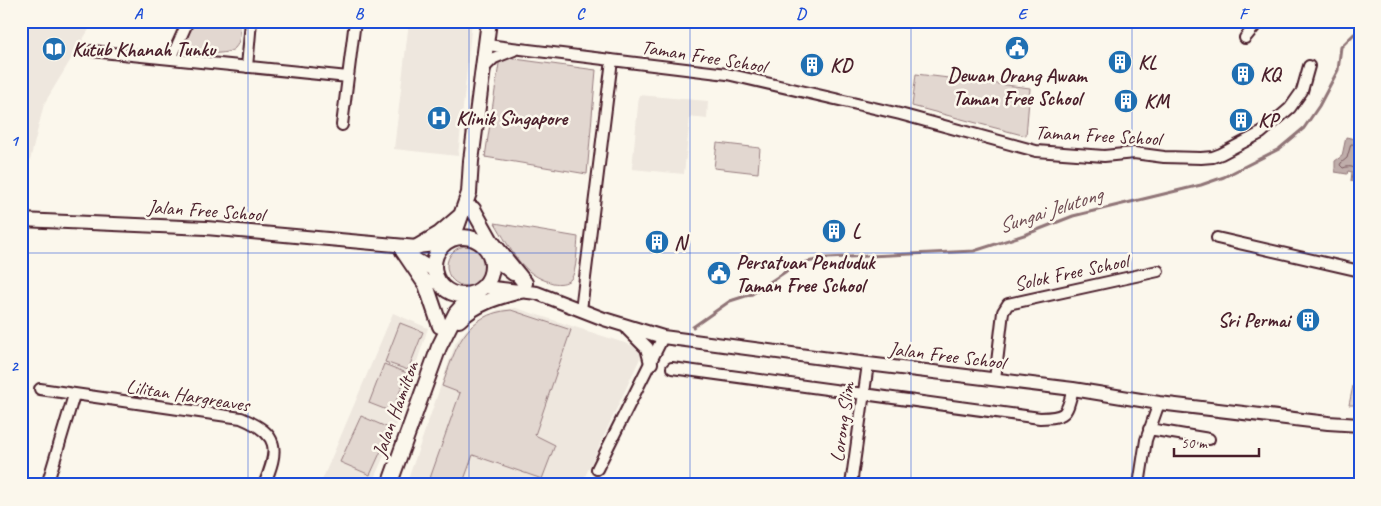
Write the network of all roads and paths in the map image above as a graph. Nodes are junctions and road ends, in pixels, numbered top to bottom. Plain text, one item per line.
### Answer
1 (188, 21) edge
2 (251, 21) edge
3 (355, 21) edge
4 (490, 21) edge
5 (1259, 21) edge
6 (1245, 38) dead end
7 (487, 45) junction
8 (520, 49) junction
9 (92, 51) dead end
10 (171, 59) junction
11 (612, 60) junction
12 (1309, 66) dead end
13 (246, 67) junction
14 (483, 69) junction
15 (348, 77) junction
16 (342, 125) dead end
17 (468, 193) junction
18 (473, 208) junction
19 (460, 216) junction
20 (21, 220) edge
21 (1217, 238) dead end
22 (448, 241) junction
23 (480, 241) junction
24 (410, 249) junction
25 (492, 257) junction
26 (1360, 270) edge
27 (434, 271) junction
28 (1158, 271) dead end
29 (441, 284) junction
30 (522, 287) junction
31 (479, 290) junction
32 (581, 310) junction
33 (623, 325) junction
34 (443, 329) junction
35 (663, 337) junction
36 (651, 364) junction
37 (868, 364) junction
38 (672, 368) dead end
39 (995, 379) junction
40 (40, 389) dead end
41 (1074, 389) junction
42 (864, 394) junction
43 (74, 395) junction
44 (1159, 403) junction
45 (1360, 425) edge
46 (1149, 429) junction
47 (1209, 439) dead end
48 (597, 469) dead end
49 (46, 485) edge
50 (264, 485) edge
51 (389, 485) edge
52 (851, 485) edge
53 (1139, 485) edge

1 - 10 street
2 - 13 street
3 - 15 street
4 - 7 main road
5 - 6 street
7 - 8 street, Taman Free School
7 - 14 main road
8 - 11 street, Taman Free School
8 - 14 street
9 - 10 street
10 - 13 street
11 - 12 street, Taman Free School
11 - 32 street, Taman Free School
13 - 15 street
14 - 17 main road
15 - 16 street
17 - 18 main road
17 - 19 main road
18 - 23 main road
18 - 30 main road
19 - 22 main road
19 - 24 main road
20 - 24 street, Jalan Free School
21 - 26 street
22 - 23 main road
22 - 24 street
22 - 27 main road
23 - 25 main road
24 - 27 street, Jalan Free School
24 - 34 main road
25 - 30 street, Jalan Free School
25 - 31 main road
27 - 29 main road
28 - 39 street, Solok Free School
29 - 31 main road
29 - 34 main road, Jalan Hamilton
30 - 31 street
30 - 32 street, Jalan Free School
30 - 34 main road
31 - 34 main road, Jalan Hamilton
32 - 33 street, Jalan Free School
33 - 35 street, Jalan Free School
33 - 36 street
34 - 51 main road, Jalan Hamilton
35 - 36 street
35 - 37 street, Jalan Free School
36 - 48 street
37 - 39 street, Jalan Free School
37 - 42 street, Lorong Slim
38 - 42 street
39 - 41 street, Jalan Free School
40 - 43 street, Lilitan Hargreaves
41 - 42 street
41 - 44 street, Jalan Free School
42 - 52 street, Lorong Slim
43 - 49 street
43 - 50 street, Lilitan Hargreaves
44 - 45 street, Jalan Free School
44 - 46 street
46 - 47 street
46 - 53 street

